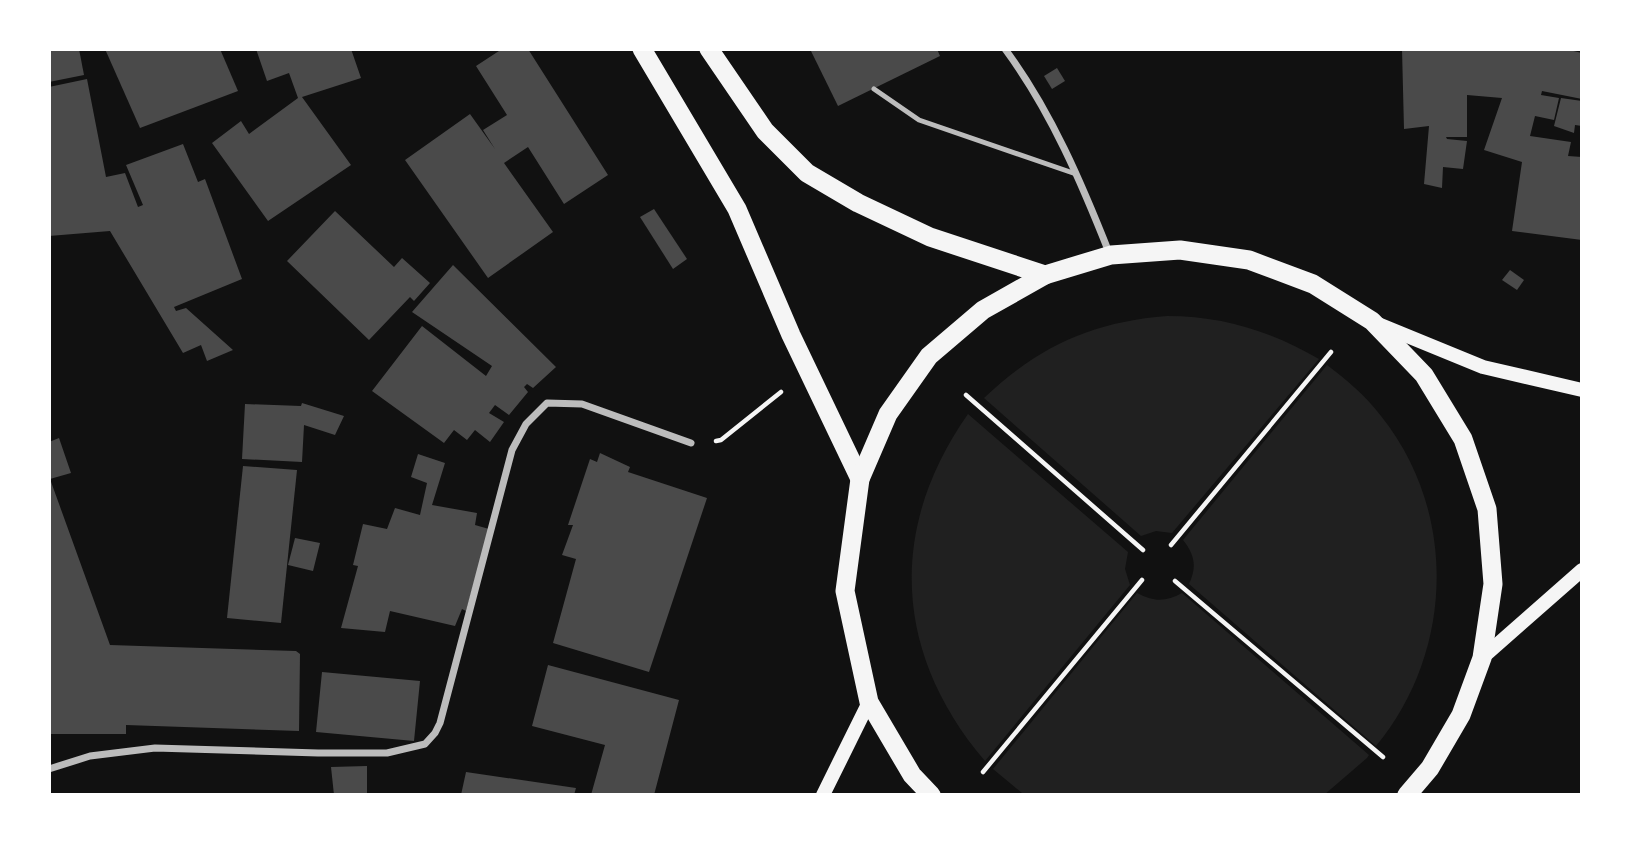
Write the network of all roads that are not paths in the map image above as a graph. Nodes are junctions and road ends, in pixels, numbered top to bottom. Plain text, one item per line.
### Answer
1 (642, 49) edge
2 (709, 49) edge
3 (1005, 49) edge
4 (874, 89) dead end
5 (1078, 175) junction
6 (1111, 255) junction
7 (1045, 275) junction
8 (1372, 321) junction
9 (1582, 390) edge
10 (691, 443) road end
11 (860, 479) junction
12 (1582, 570) edge
13 (1482, 658) junction
14 (869, 702) junction
15 (49, 769) edge
16 (823, 795) edge
17 (931, 795) edge
18 (1407, 795) edge

1 - 11 highway
2 - 7 highway
3 - 5 street
4 - 5 lane
5 - 6 street
6 - 7 highway
6 - 8 highway
7 - 11 highway
8 - 9 main road
8 - 13 highway
10 - 15 street
11 - 14 highway
12 - 13 main road
13 - 18 highway
14 - 16 main road
14 - 17 highway

